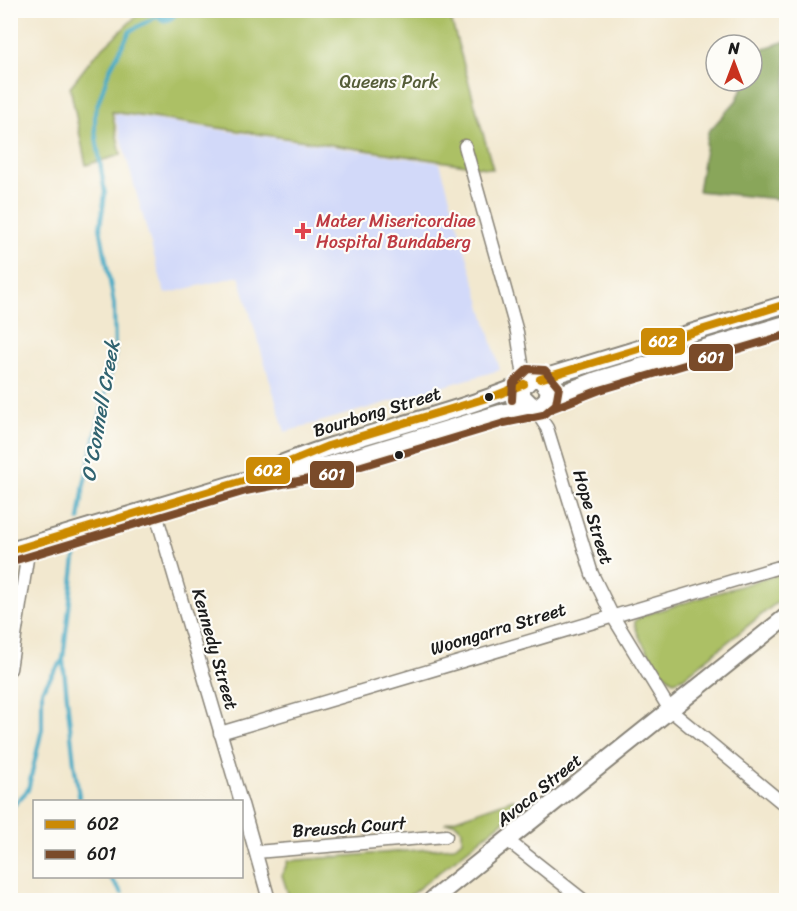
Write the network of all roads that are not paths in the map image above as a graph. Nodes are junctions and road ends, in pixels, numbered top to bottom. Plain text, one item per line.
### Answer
1 (465, 146) dead end
2 (786, 304) edge
3 (786, 324) edge
4 (532, 381) junction
5 (539, 402) junction
6 (323, 448) junction
7 (327, 465) junction
8 (243, 481) junction
9 (154, 507) junction
10 (29, 546) junction
11 (10, 551) edge
12 (786, 565) edge
13 (612, 615) junction
14 (786, 617) edge
15 (10, 669) edge
16 (670, 710) junction
17 (220, 733) junction
18 (240, 800) edge
19 (786, 806) edge
20 (243, 810) edge
21 (446, 836) dead end
22 (507, 840) junction
23 (256, 852) junction
24 (269, 900) edge
25 (432, 900) edge
26 (583, 900) edge

1 - 4 street
2 - 4 street, Bourbong Street
3 - 5 street, Bourbong Street
4 - 5 street
4 - 5 street
4 - 6 street, Bourbong Street
5 - 7 street, Bourbong Street
5 - 13 street, Hope Street
6 - 7 street
6 - 8 street, Bourbong Street
7 - 8 street, Bourbong Street
8 - 9 street, Bourbong Street
9 - 10 street, Bourbong Street
9 - 17 street, Kennedy Street
10 - 11 street, Bourbong Street
10 - 15 street
12 - 13 street, Woongarra Street
13 - 16 street, Hope Street
13 - 17 street, Woongarra Street
14 - 16 street
16 - 19 street, Hope Street
16 - 22 street, Avoca Street
17 - 18 street, Kennedy Street
20 - 23 street, Kennedy Street
21 - 23 street, Breusch Court
22 - 25 street, Avoca Street
22 - 26 street
23 - 24 street, Kennedy Street

